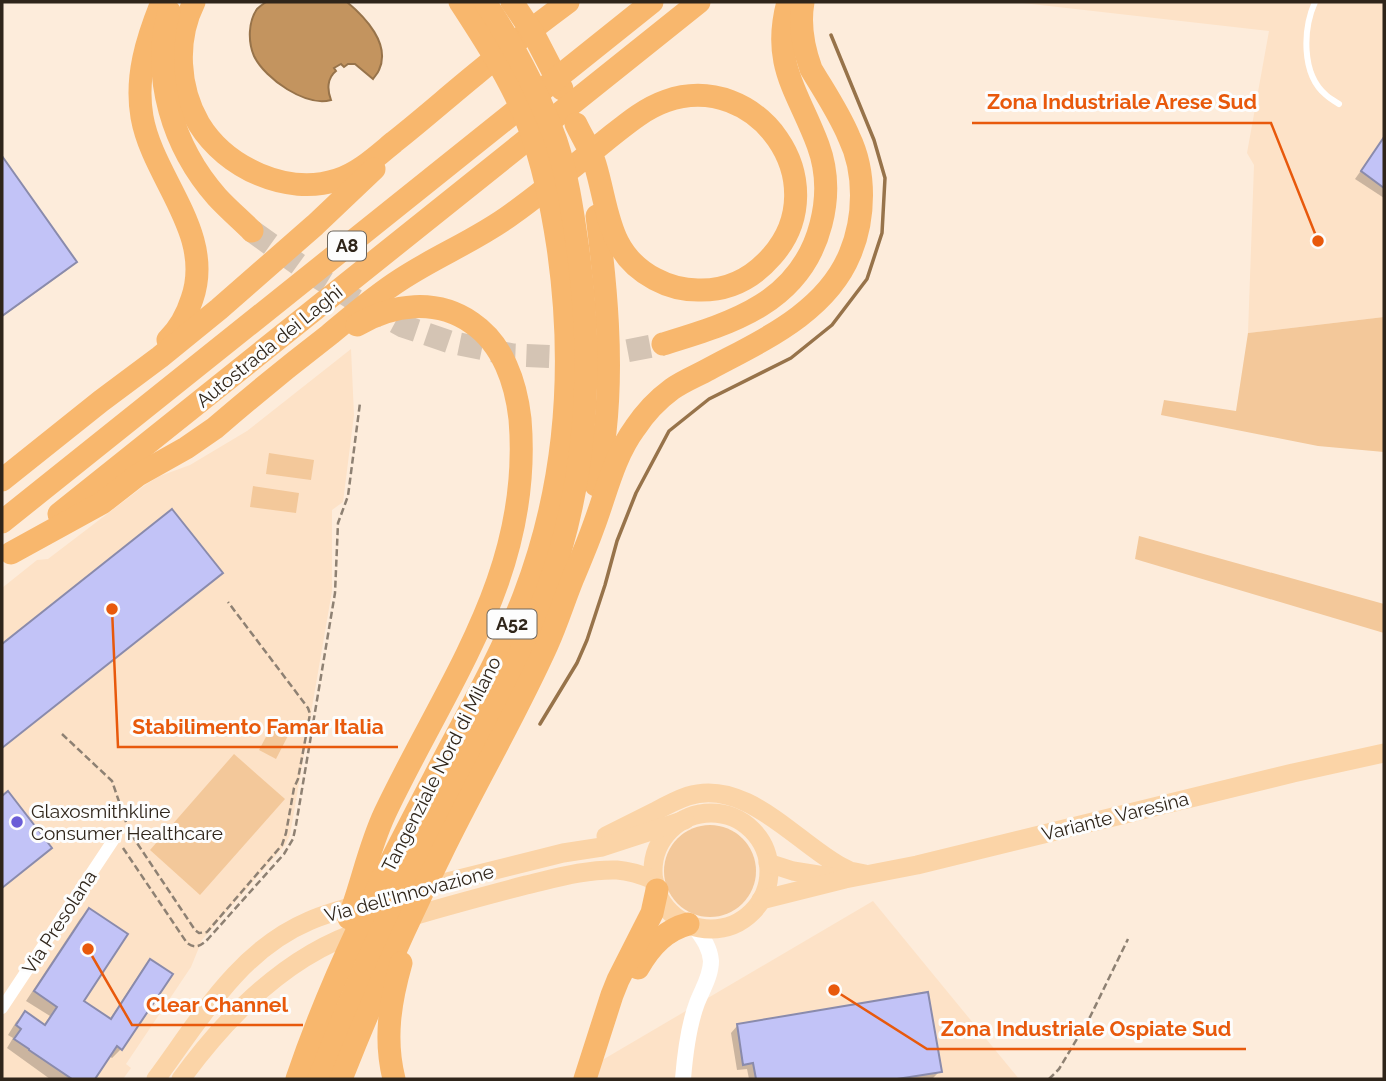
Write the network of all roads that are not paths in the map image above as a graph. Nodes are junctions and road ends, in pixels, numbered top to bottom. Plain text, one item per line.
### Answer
1 (162, 2) edge
2 (172, 2) edge
3 (194, 2) edge
4 (447, 2) edge
5 (460, 2) edge
6 (512, 2) edge
7 (522, 2) edge
8 (568, 2) edge
9 (652, 2) edge
10 (699, 2) edge
11 (788, 2) edge
12 (803, 2) edge
13 (1315, 2) edge
14 (479, 15) edge
15 (533, 33) junction
16 (1339, 104) dead end
17 (428, 115) junction
18 (601, 207) junction
19 (252, 231) tunnel mouth
20 (566, 233) junction
21 (663, 344) tunnel mouth
22 (259, 391) junction
23 (101, 401) junction
24 (2, 480) edge
25 (2, 522) edge
26 (6, 556) edge
27 (572, 580) junction
28 (1384, 753) edge
29 (461, 814) junction
30 (685, 820) junction
31 (116, 836) road end
32 (563, 853) junction
33 (768, 863) junction
34 (869, 875) junction
35 (845, 879) junction
36 (655, 885) junction
37 (761, 900) junction
38 (691, 925) junction
39 (2, 1009) edge
40 (156, 1079) edge
41 (181, 1079) edge
42 (296, 1079) edge
43 (319, 1079) edge
44 (341, 1079) edge
45 (394, 1079) edge
46 (585, 1079) edge
47 (597, 1079) edge
48 (683, 1079) edge

1 - 23 highway
2 - 19 highway
3 - 17 highway
4 - 14 highway
5 - 14 highway, Tangenziale Nord di Milano / A52
6 - 15 highway
7 - 15 highway
8 - 17 highway
9 - 25 highway, Autostrada dei Laghi / A8
10 - 26 highway, Autostrada dei Laghi / A8
11 - 21 highway
12 - 27 highway
13 - 16 lane
14 - 20 highway, Tangenziale Nord di Milano / A52
14 - 20 highway, Tangenziale Nord di Milano / A52
15 - 18 highway
17 - 23 highway
18 - 22 highway
18 - 27 highway
20 - 42 highway, Tangenziale Nord di Milano / A52
20 - 43 highway, Tangenziale Nord di Milano / A52
22 - 26 highway
22 - 42 highway
23 - 24 highway
27 - 29 highway
28 - 34 main road, Variante Varesina
29 - 44 highway
29 - 45 highway
30 - 32 main road, Via dell'Innovazione
30 - 33 main road
30 - 36 main road
31 - 39 street, Via Presolana
32 - 34 main road
32 - 40 main road, Via dell'Innovazione
33 - 35 main road, Variante Varesina
33 - 37 main road
34 - 35 main road, Variante Varesina
35 - 37 main road, Variante Varesina
36 - 38 main road
36 - 41 main road, Via dell'Innovazione
36 - 46 highway
37 - 38 main road
38 - 47 highway
38 - 48 street

